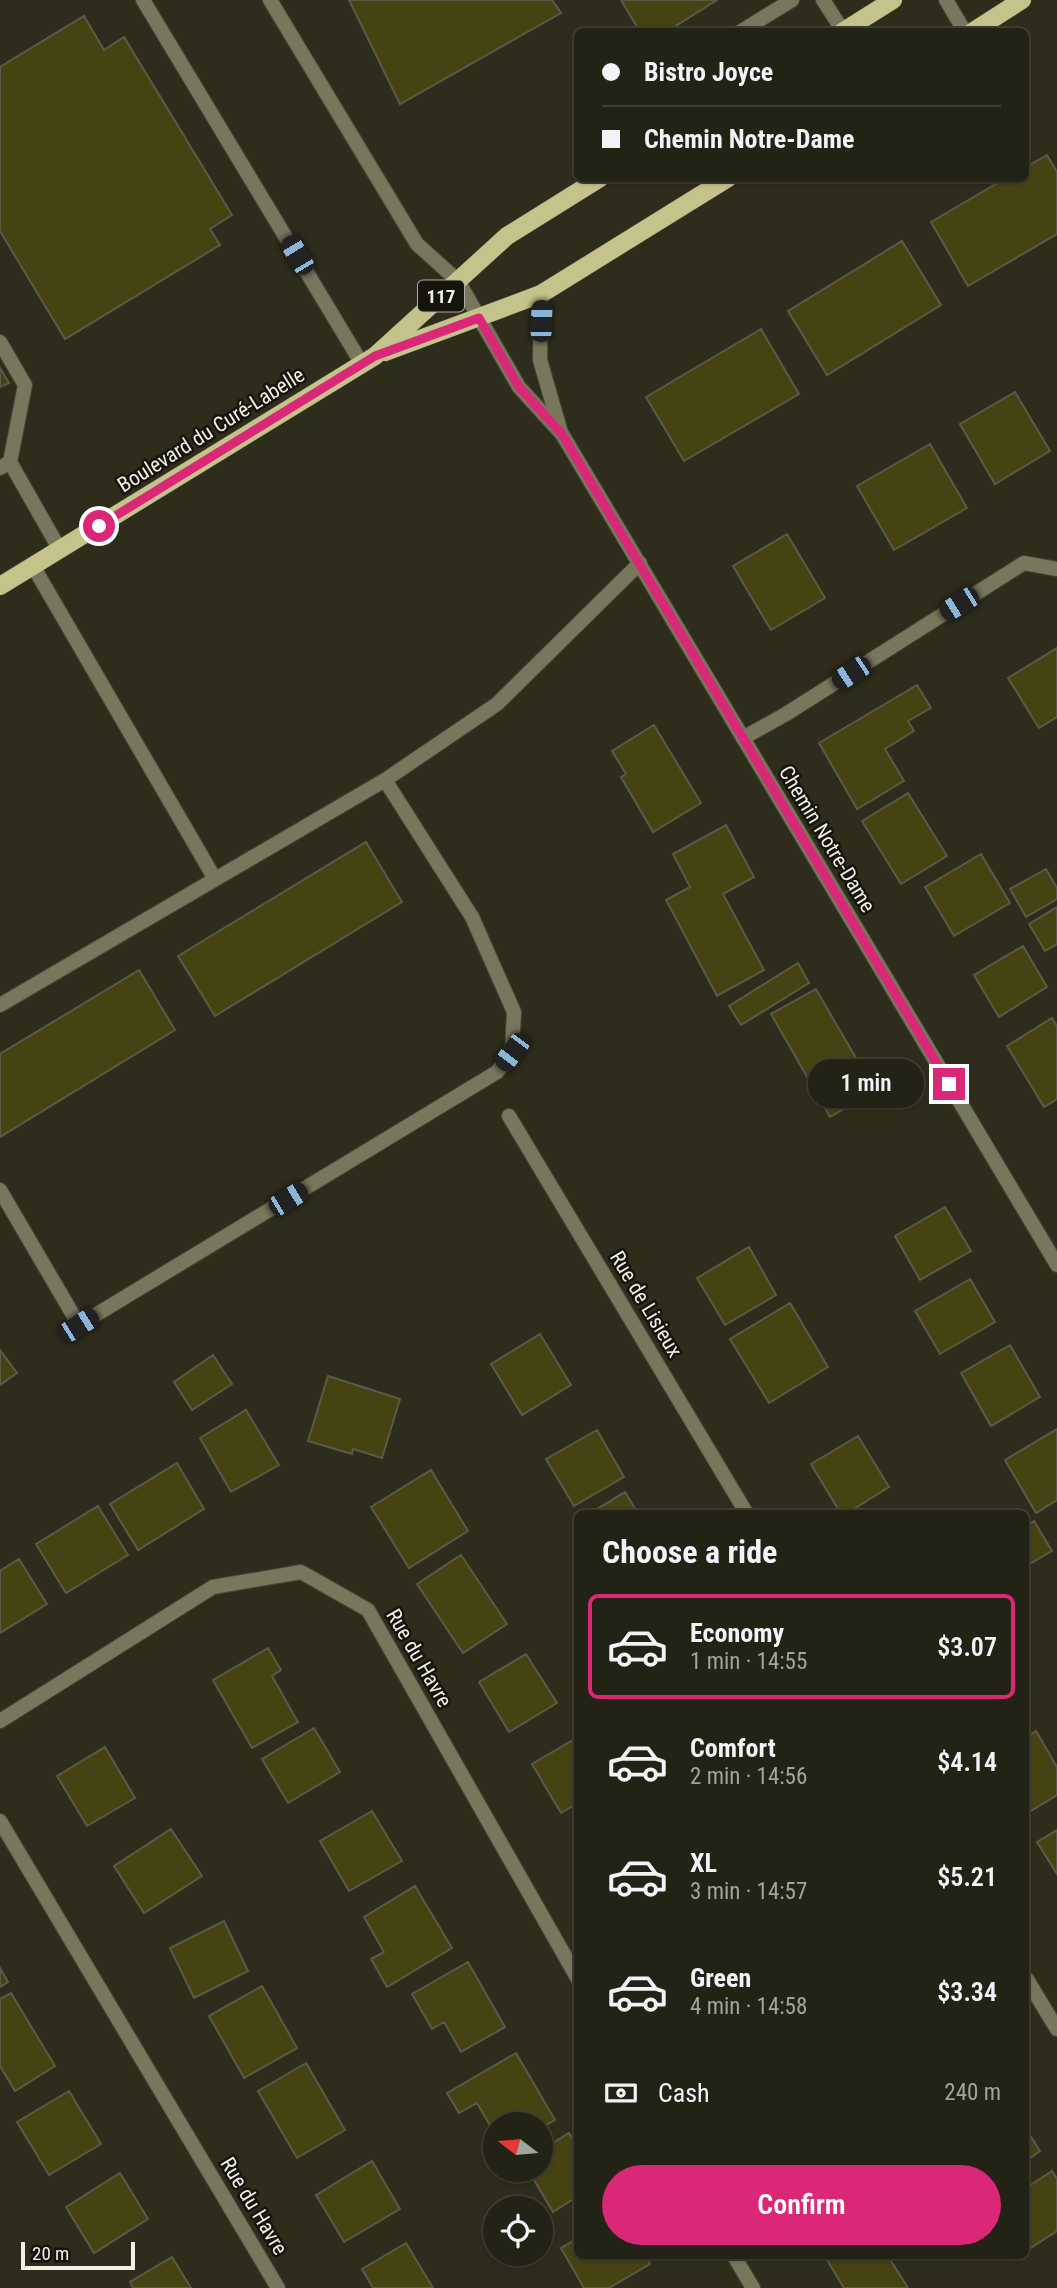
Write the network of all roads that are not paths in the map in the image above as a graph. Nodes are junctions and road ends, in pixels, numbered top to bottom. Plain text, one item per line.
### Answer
1 (143, 0) edge
2 (270, 0) edge
3 (792, 0) edge
4 (823, 0) edge
5 (893, 0) edge
6 (946, 0) edge
7 (1020, 1) edge
8 (746, 28) edge
9 (840, 28) edge
10 (848, 28) edge
11 (963, 28) edge
12 (978, 28) edge
13 (594, 182) edge
14 (722, 182) edge
15 (458, 281) junction
16 (541, 295) junction
17 (479, 318) junction
18 (0, 342) edge
19 (368, 360) junction
20 (562, 434) junction
21 (5, 465) edge
22 (60, 550) junction
23 (640, 563) junction
24 (33, 566) junction
25 (1057, 569) edge
26 (0, 586) edge
27 (743, 738) junction
28 (385, 780) junction
29 (215, 879) junction
30 (0, 1004) edge
31 (509, 1116) dead end
32 (0, 1189) edge
33 (1057, 1265) edge
34 (745, 1510) edge
35 (0, 1721) edge
36 (0, 1821) edge
37 (574, 1972) edge
38 (1029, 1983) edge
39 (1057, 2029) edge
40 (736, 2259) edge
41 (278, 2288) edge
42 (753, 2288) edge

1 - 19 street
2 - 15 street, Chemin Notre-Dame
3 - 8 street
4 - 9 street
5 - 10 main road
6 - 11 street
7 - 12 main road
13 - 15 main road, Boulevard du Curé-Labelle / 117
14 - 16 main road, Boulevard du Curé-Labelle / 117
15 - 17 street, Chemin Notre-Dame
15 - 19 main road, Boulevard du Curé-Labelle / 117
16 - 17 main road, Boulevard du Curé-Labelle / 117
16 - 20 street, Chemin Notre-Dame
17 - 19 main road, Boulevard du Curé-Labelle / 117
17 - 20 street, Chemin Notre-Dame
18 - 21 street
19 - 22 main road, Boulevard du Curé-Labelle / 117
20 - 23 street, Chemin Notre-Dame
21 - 22 street
22 - 24 main road, Boulevard du Curé-Labelle / 117
23 - 27 street, Chemin Notre-Dame
23 - 28 street
24 - 26 main road, Boulevard du Curé-Labelle / 117
24 - 29 street
25 - 27 street
27 - 33 street, Chemin Notre-Dame
28 - 29 street
28 - 32 street
29 - 30 street
31 - 34 street, Rue de Lisieux
35 - 37 street, Rue du Havre
36 - 41 street, Rue du Havre
38 - 39 street
40 - 42 street

